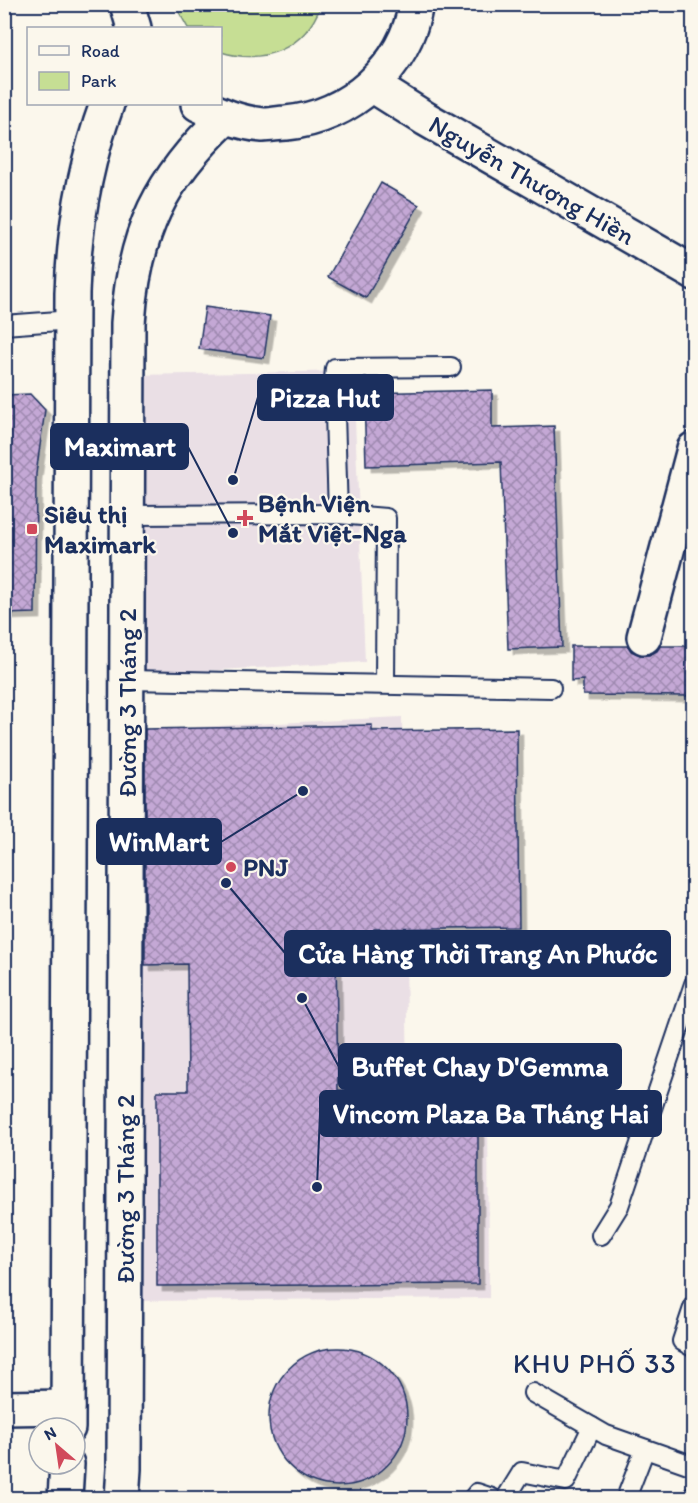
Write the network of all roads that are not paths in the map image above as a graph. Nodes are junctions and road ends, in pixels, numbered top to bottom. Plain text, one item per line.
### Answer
1 (127, 4) edge
2 (416, 4) edge
3 (134, 27) edge
4 (372, 85) junction
5 (107, 105) edge
6 (212, 111) edge
7 (693, 273) edge
8 (72, 320) junction
9 (4, 325) edge
10 (451, 368) dead end
11 (693, 449) edge
12 (338, 514) junction
13 (128, 515) junction
14 (644, 637) dead end
15 (127, 680) junction
16 (385, 684) junction
17 (551, 688) dead end
18 (693, 984) edge
19 (601, 1234) dead end
20 (693, 1305) edge
21 (693, 1348) edge
22 (533, 1393) dead end
23 (4, 1408) edge
24 (61, 1416) edge
25 (68, 1416) edge
26 (592, 1427) junction
27 (645, 1449) junction
28 (693, 1466) edge
29 (67, 1476) edge
30 (693, 1494) edge
31 (66, 1498) edge
32 (122, 1498) edge
33 (473, 1498) edge
34 (492, 1498) edge
35 (506, 1498) edge
36 (627, 1498) edge
37 (692, 1498) edge

1 - 3 main road
2 - 4 main road
4 - 6 main road
4 - 7 main road, Nguyễn Thượng Hiền
5 - 8 main road
6 - 13 main road, Đường 3 Tháng 2
8 - 9 lane
8 - 25 main road
10 - 12 lane
11 - 14 main road
12 - 13 lane
12 - 16 lane
13 - 15 main road, Đường 3 Tháng 2
15 - 16 lane
15 - 32 main road, Đường 3 Tháng 2
16 - 17 lane
18 - 19 lane
20 - 21 lane
22 - 26 lane
23 - 24 main road
26 - 27 lane
26 - 35 lane
27 - 28 lane
27 - 36 lane
29 - 31 main road
30 - 37 lane
33 - 34 lane

